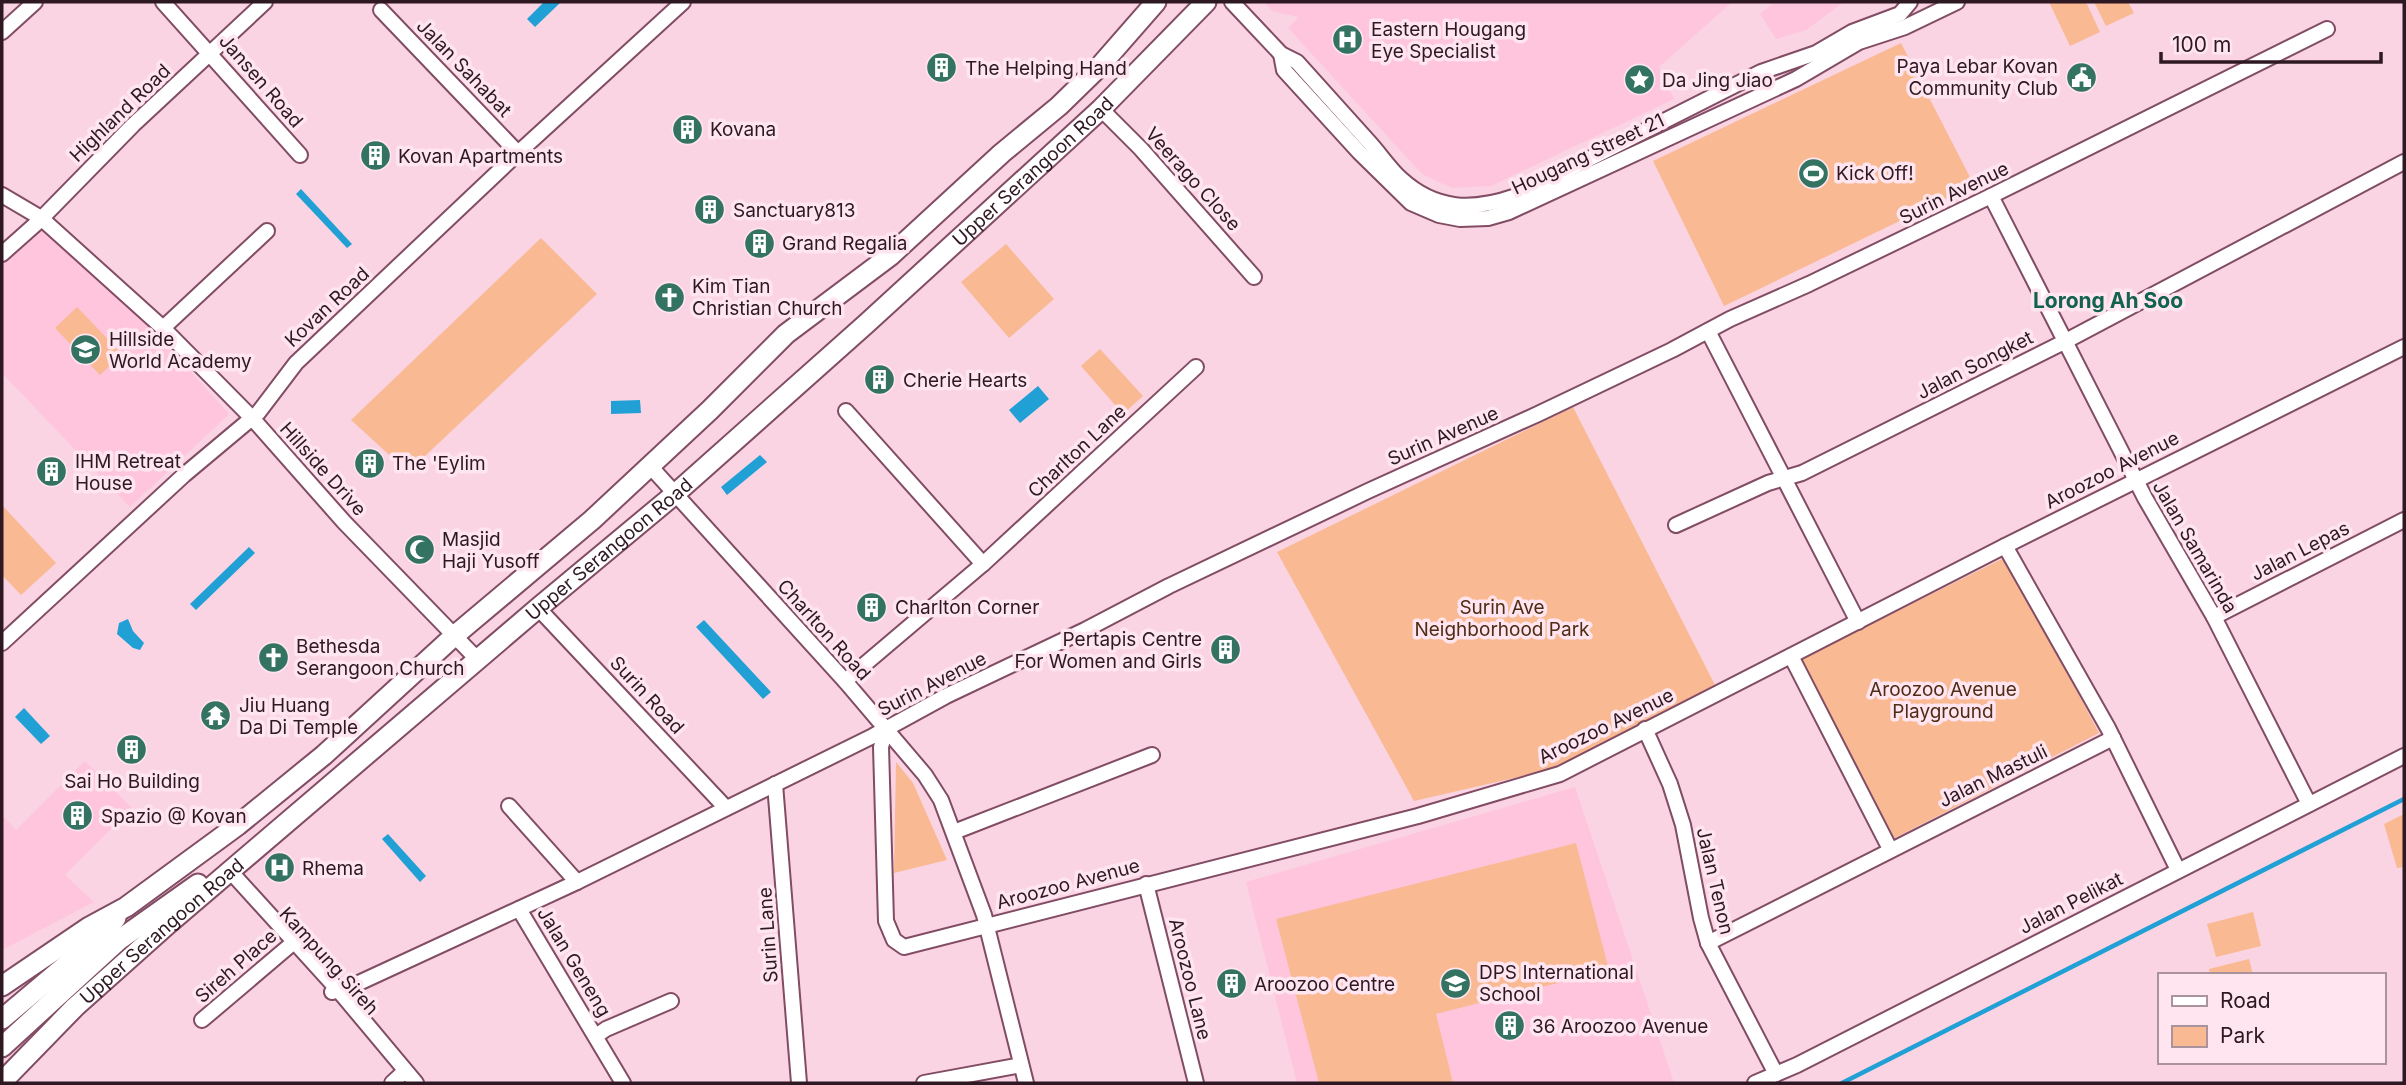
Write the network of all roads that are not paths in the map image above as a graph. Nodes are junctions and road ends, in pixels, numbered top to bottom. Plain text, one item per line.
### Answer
1 (35, 2) edge
2 (163, 2) edge
3 (265, 2) edge
4 (683, 2) edge
5 (1156, 2) edge
6 (1206, 2) edge
7 (1232, 2) edge
8 (1910, 2) edge
9 (1957, 2) edge
10 (381, 10) dead end
11 (2327, 29) dead end
12 (2, 32) edge
13 (211, 53) junction
14 (1281, 54) junction
15 (1101, 109) junction
16 (518, 153) junction
17 (300, 155) dead end
18 (2404, 162) edge
19 (2, 195) edge
20 (1992, 197) junction
21 (41, 218) junction
22 (267, 231) dead end
23 (2, 254) edge
24 (1254, 277) dead end
25 (163, 328) junction
26 (1708, 331) junction
27 (2064, 342) junction
28 (2402, 352) edge
29 (1196, 367) dead end
30 (846, 411) dead end
31 (252, 418) junction
32 (650, 466) junction
33 (1784, 478) junction
34 (2136, 481) junction
35 (675, 494) junction
36 (2404, 520) edge
37 (1676, 525) dead end
38 (2005, 546) junction
39 (983, 564) junction
40 (538, 608) junction
41 (2214, 617) junction
42 (1858, 622) junction
43 (454, 636) junction
44 (2, 643) edge
45 (1791, 656) junction
46 (478, 660) junction
47 (845, 681) junction
48 (886, 729) junction
49 (1645, 729) junction
50 (2113, 738) junction
51 (1152, 755) dead end
52 (2404, 757) edge
53 (775, 784) junction
54 (2309, 804) junction
55 (509, 806) dead end
56 (726, 808) junction
57 (291, 820) junction
58 (954, 832) junction
59 (1889, 849) junction
60 (2178, 870) junction
61 (227, 873) junction
62 (577, 882) junction
63 (1146, 884) junction
64 (125, 907) junction
65 (519, 909) junction
66 (987, 926) junction
67 (292, 943) junction
68 (1709, 943) junction
69 (7, 976) edge
70 (336, 991) junction
71 (671, 1000) dead end
72 (2, 1019) edge
73 (202, 1020) dead end
74 (596, 1036) junction
75 (2, 1047) edge
76 (1021, 1065) junction
77 (405, 1071) junction
78 (1776, 1074) junction
79 (2, 1082) edge
80 (392, 1083) edge
81 (416, 1083) edge
82 (623, 1083) edge
83 (799, 1083) edge
84 (924, 1083) edge
85 (1026, 1083) edge
86 (1196, 1083) edge
87 (1755, 1083) edge

1 - 12 street
2 - 13 street, Jansen Road
3 - 13 street, Highland Road
4 - 16 street, Kovan Road
5 - 32 main road, Upper Serangoon Road
6 - 15 main road, Upper Serangoon Road
7 - 14 street, Hougang Street 21
8 - 14 street, Hougang Street 21
9 - 14 street, Hougang Street 21
10 - 16 street, Jalan Sahabat
11 - 20 street, Surin Avenue
13 - 17 street, Jansen Road
13 - 21 street, Highland Road
15 - 24 street, Veerago Close
15 - 35 main road, Upper Serangoon Road
16 - 31 street, Kovan Road
18 - 27 street, Jalan Songket
19 - 21 street, Hillside Drive
20 - 26 street, Surin Avenue
20 - 27 street, Jalan Samarinda
21 - 23 street, Highland Road
21 - 25 street, Hillside Drive
22 - 25 street
25 - 31 street, Hillside Drive
26 - 33 street
26 - 48 street, Surin Avenue
27 - 33 street, Jalan Songket
27 - 34 street, Jalan Samarinda
28 - 34 street, Aroozoo Avenue
29 - 39 street, Charlton Lane
30 - 39 street
31 - 43 street, Hillside Drive
31 - 44 street, Kovan Road
32 - 35 street, Charlton Road
32 - 43 main road, Upper Serangoon Road
33 - 37 street, Jalan Songket
33 - 42 street
34 - 38 street, Aroozoo Avenue
34 - 41 street, Jalan Samarinda
35 - 40 main road, Upper Serangoon Road
35 - 47 street, Charlton Road
36 - 41 street, Jalan Lepas
38 - 42 street, Aroozoo Avenue
38 - 50 street
39 - 47 street, Charlton Lane
40 - 46 main road, Upper Serangoon Road
40 - 56 street, Surin Road
41 - 54 street, Jalan Samarinda
42 - 45 street, Aroozoo Avenue
43 - 46 street, Hillside Drive
43 - 64 main road, Upper Serangoon Road
45 - 49 street, Aroozoo Avenue
45 - 59 street
46 - 57 main road, Upper Serangoon Road
47 - 48 street, Charlton Road
48 - 53 street, Surin Avenue
48 - 58 street, Charlton Road
48 - 66 street, Aroozoo Avenue
49 - 63 street, Aroozoo Avenue
49 - 68 street, Jalan Tenon
50 - 59 street, Jalan Mastuli
50 - 60 street
51 - 58 street
52 - 54 street, Jalan Pelikat
53 - 56 street, Surin Avenue
53 - 83 street, Surin Lane
54 - 60 street, Jalan Pelikat
55 - 62 street
56 - 62 street, Surin Avenue
57 - 61 main road, Upper Serangoon Road
57 - 75 main road
58 - 66 street, Charlton Road
59 - 68 street, Jalan Mastuli
60 - 78 street, Jalan Pelikat
61 - 67 street, Kampung Sireh
61 - 79 main road, Upper Serangoon Road
62 - 65 street, Surin Avenue
63 - 66 street, Aroozoo Avenue
63 - 86 street, Aroozoo Lane
64 - 69 main road, Upper Serangoon Road
64 - 72 main road
65 - 70 street, Surin Avenue
65 - 74 street, Jalan Geneng
66 - 76 street, Charlton Road
67 - 70 street, Kampung Sireh
67 - 73 street, Sireh Place
68 - 78 street, Jalan Tenon
70 - 77 street, Kampung Sireh
71 - 74 street, Jalan Geneng
74 - 82 street, Jalan Geneng
76 - 84 street
76 - 85 street, Charlton Road
77 - 80 street
77 - 81 street, Kampung Sireh
78 - 87 street, Jalan Pelikat

